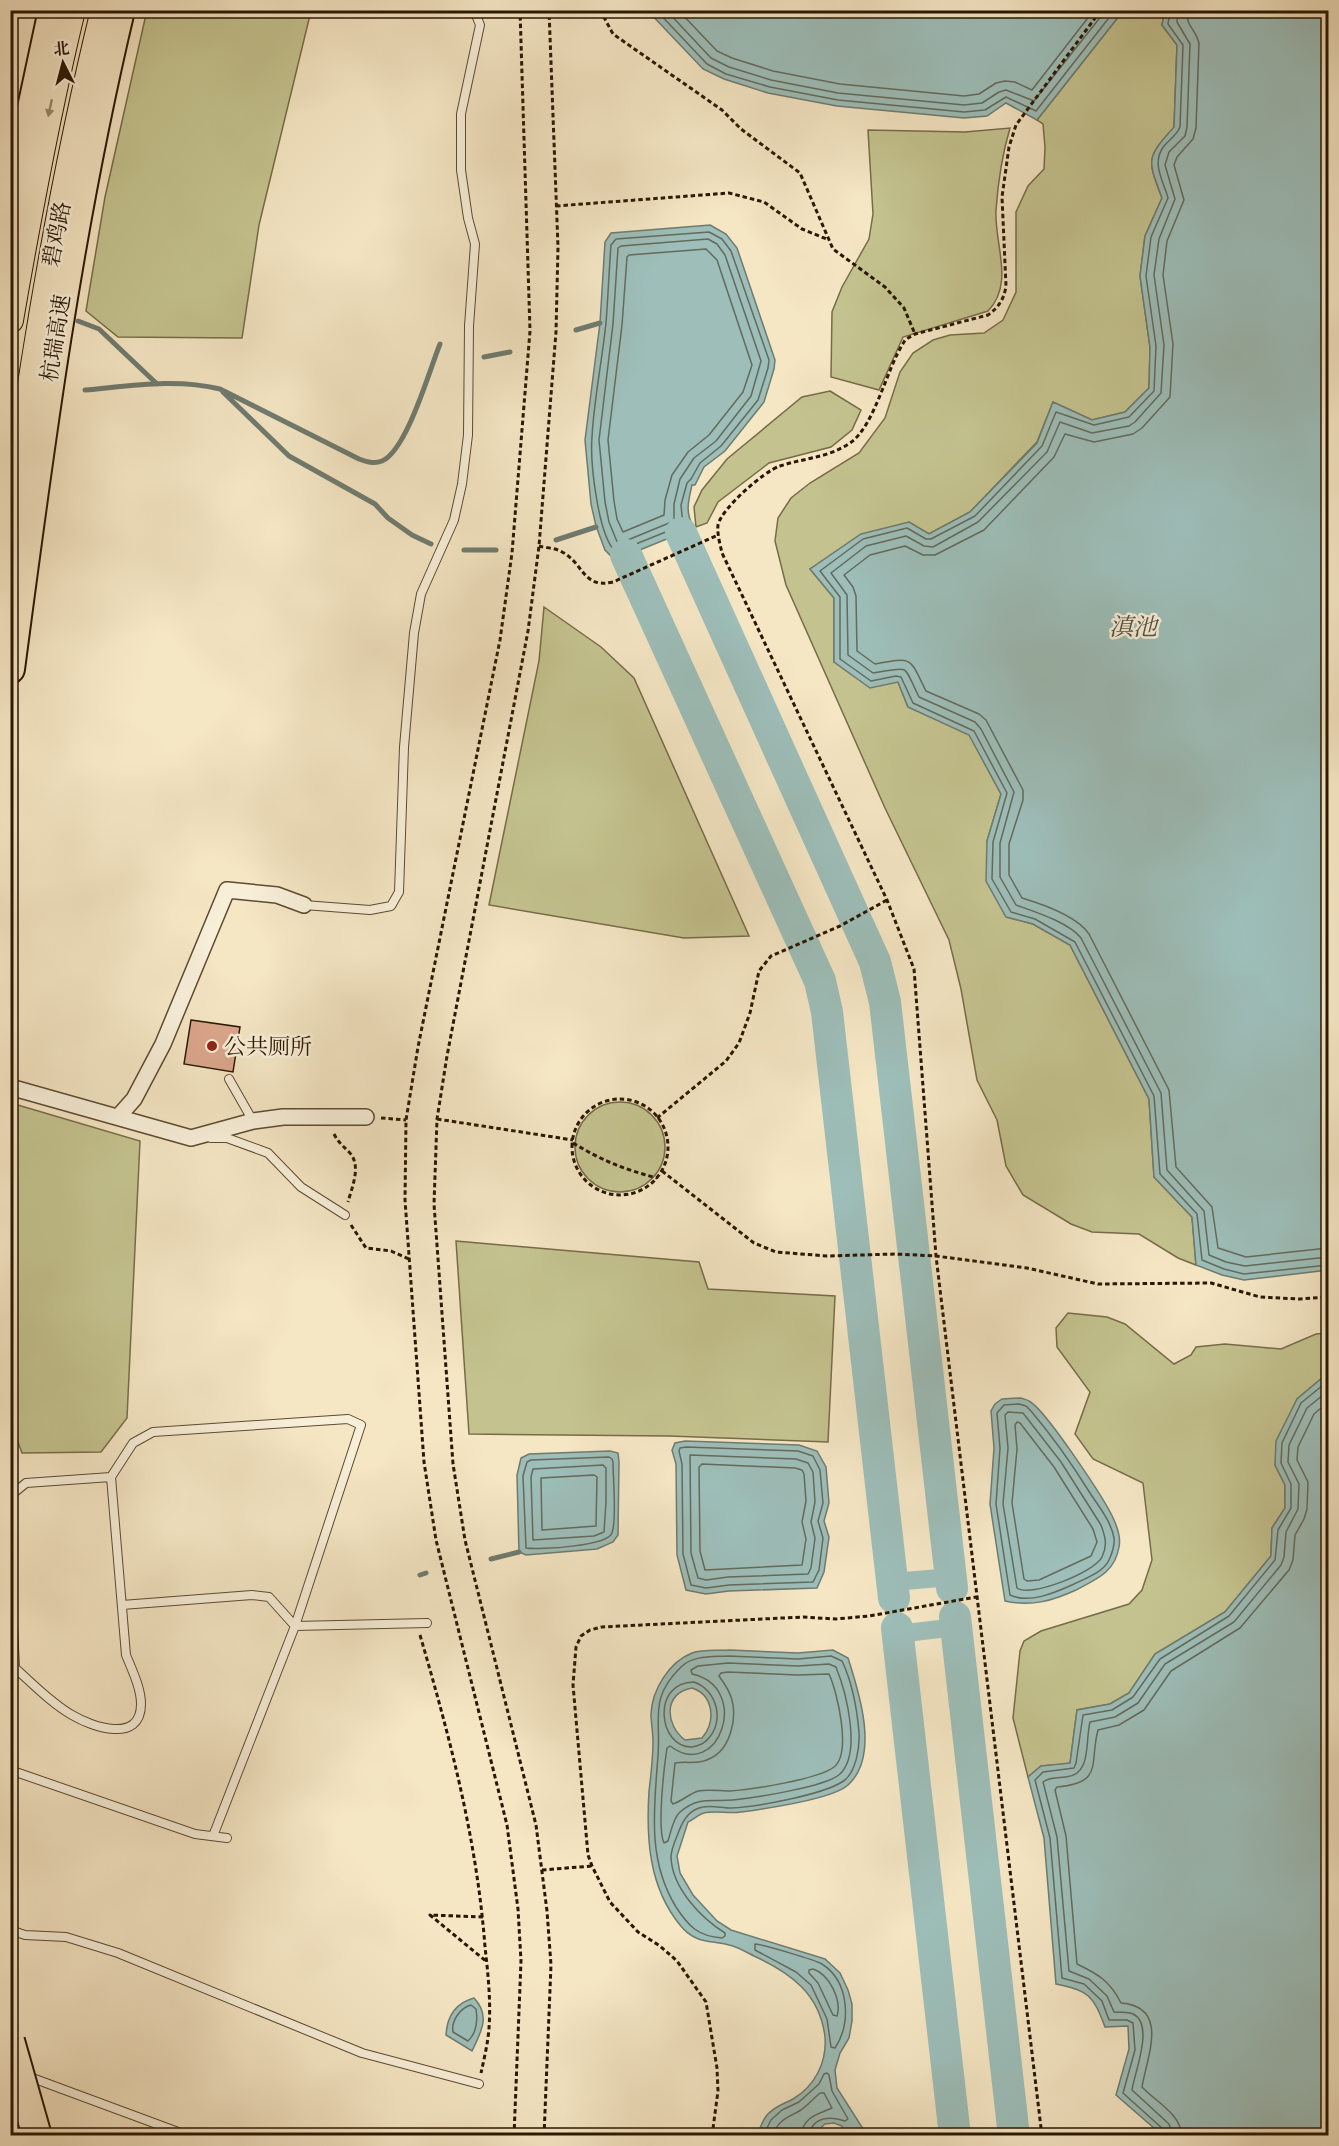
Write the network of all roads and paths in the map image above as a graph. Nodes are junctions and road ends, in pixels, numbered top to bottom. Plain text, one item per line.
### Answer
1 (53, 10) edge
2 (72, 10) edge
3 (104, 10) edge
4 (120, 10) edge
5 (474, 10) edge
6 (520, 10) edge
7 (549, 10) edge
8 (600, 10) edge
9 (1101, 10) edge
10 (556, 206) junction
11 (10, 211) edge
12 (829, 240) junction
13 (16, 247) edge
14 (10, 320) edge
15 (915, 334) junction
16 (10, 532) edge
17 (718, 535) junction
18 (539, 546) junction
19 (10, 669) edge
20 (887, 900) junction
21 (304, 905) joint
22 (229, 1079) dead end
23 (10, 1088) edge
24 (118, 1117) junction
25 (366, 1117) joint
26 (657, 1118) junction
27 (437, 1119) junction
28 (406, 1120) junction
29 (253, 1121) junction
30 (332, 1130) dead end
31 (191, 1138) junction
32 (573, 1141) junction
33 (662, 1172) junction
34 (657, 1178) junction
35 (345, 1215) junction
36 (936, 1256) junction
37 (409, 1259) junction
38 (1329, 1296) edge
39 (111, 1477) junction
40 (10, 1496) edge
41 (10, 1564) edge
42 (976, 1597) junction
43 (122, 1605) junction
44 (416, 1623) junction
45 (427, 1623) dead end
46 (295, 1626) junction
47 (13, 1668) edge
48 (10, 1770) edge
49 (213, 1836) junction
50 (227, 1838) dead end
51 (592, 1866) junction
52 (542, 1870) junction
53 (483, 1917) junction
54 (10, 1930) edge
55 (487, 1962) junction
56 (10, 2041) edge
57 (10, 2070) edge
58 (479, 2084) joint
59 (38, 2136) edge
60 (189, 2136) edge
61 (514, 2136) edge
62 (544, 2136) edge
63 (712, 2136) edge
64 (1042, 2136) edge

1 - 11 highway
2 -> 13 highway, 碧鸡路
3 - 16 highway, 碧鸡路
4 - 19 highway, 杭瑞高速
5 - 21 lane
6 - 28 path
7 - 10 path
8 - 12 path
9 - 15 path
10 - 12 path
10 - 18 path
12 - 15 path
13 - 14 highway, 碧鸡路
15 - 17 path
17 - 18 path
17 - 20 path
18 - 27 path
20 - 26 path
20 - 36 path
21 - 24 street
22 - 29 lane
23 - 24 street
24 - 31 street
25 - 28 path
25 - 29 street
26 - 32 path
26 - 33 path
27 - 32 path
27 - 52 path
28 - 37 path
29 - 31 street
30 - 35 path
31 - 35 lane
32 - 34 path
32 - 34 path
33 - 34 path
33 - 36 path
35 - 37 path
36 - 38 path
36 - 42 path
37 - 61 path
39 - 40 lane
39 - 43 lane
39 - 46 lane
41 - 47 lane
42 - 51 path
42 - 64 path
43 - 46 lane
43 - 47 lane
44 - 45 lane
44 - 46 lane
44 - 53 path
46 - 49 lane
48 - 49 lane
49 - 50 lane
51 - 52 path
51 - 63 path
52 - 62 path
53 - 55 path
53 - 55 path
54 - 58 lane
55 - 58 path
56 - 59 highway, bridge
57 - 60 lane

